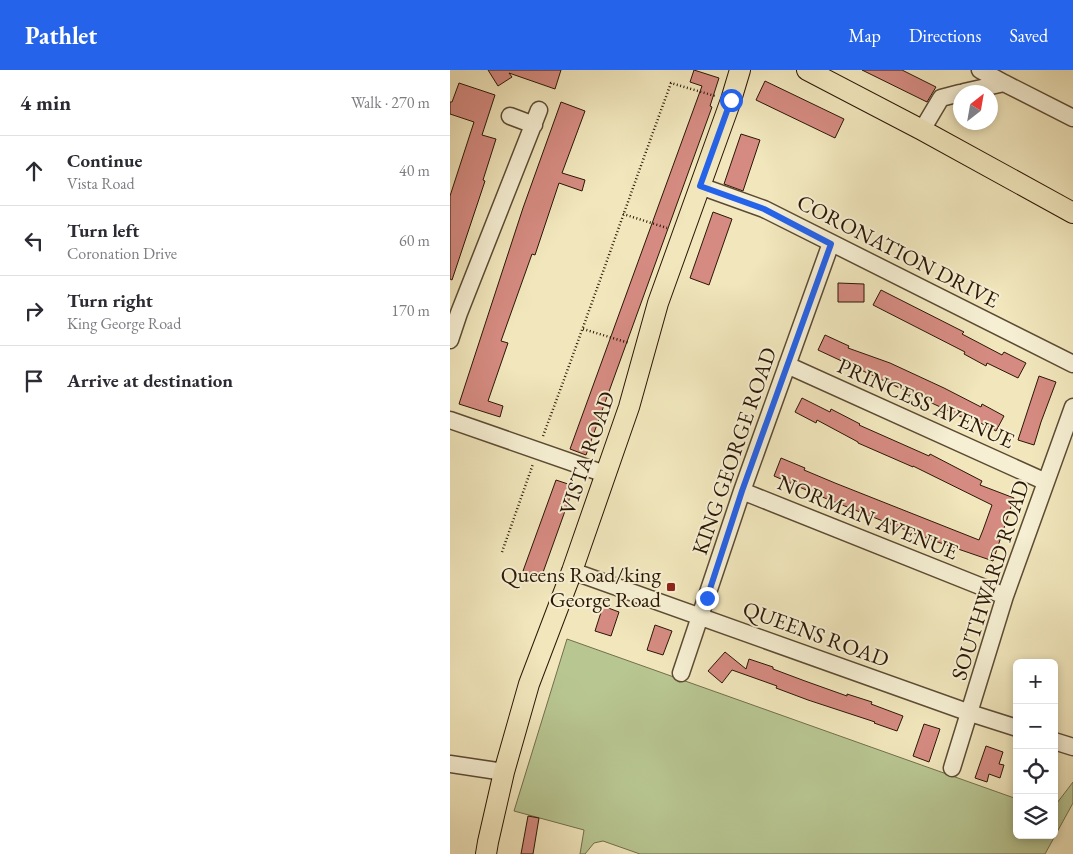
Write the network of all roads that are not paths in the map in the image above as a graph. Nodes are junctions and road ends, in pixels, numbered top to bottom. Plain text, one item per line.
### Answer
1 (740, 70) edge
2 (807, 70) edge
3 (980, 70) edge
4 (1004, 83) junction
5 (996, 85) edge
6 (953, 95) edge
7 (510, 116) dead end
8 (1073, 118) edge
9 (922, 130) junction
10 (700, 186) junction
11 (1073, 213) edge
12 (831, 244) junction
13 (454, 311) edge
14 (450, 340) edge
15 (1073, 364) edge
16 (787, 365) junction
17 (1073, 407) edge
18 (450, 420) edge
19 (605, 474) junction
20 (1046, 482) junction
21 (742, 491) junction
22 (572, 571) junction
23 (1005, 596) junction
24 (701, 617) junction
25 (681, 674) dead end
26 (970, 713) junction
27 (1013, 727) edge
28 (1058, 741) edge
29 (1073, 746) edge
30 (450, 764) edge
31 (952, 768) dead end
32 (504, 772) junction
33 (486, 854) edge

1 - 10 main road, VISTA ROAD
2 - 9 main road
3 - 4 street
4 - 5 street
4 - 8 street
6 - 9 street
7 - 13 street
9 - 11 main road
10 - 12 street, CORONATION DRIVE
10 - 19 main road, VISTA ROAD
12 - 15 street, CORONATION DRIVE
12 - 16 street, KING GEORGE ROAD
13 - 14 street
16 - 20 street, PRINCESS AVENUE
16 - 21 street, KING GEORGE ROAD
17 - 20 street, SOUTHWARD ROAD
18 - 19 street
19 - 22 main road, VISTA ROAD
20 - 23 street, SOUTHWARD ROAD
21 - 23 street, NORMAN AVENUE
21 - 24 street, KING GEORGE ROAD
22 - 24 street, QUEENS ROAD
22 - 32 main road, VISTA ROAD
23 - 26 street, SOUTHWARD ROAD
24 - 25 street, KING GEORGE ROAD
24 - 26 street, QUEENS ROAD
26 - 27 street, QUEENS ROAD
26 - 31 street, SOUTHWARD ROAD
28 - 29 street
30 - 32 street
32 - 33 main road, VISTA ROAD

